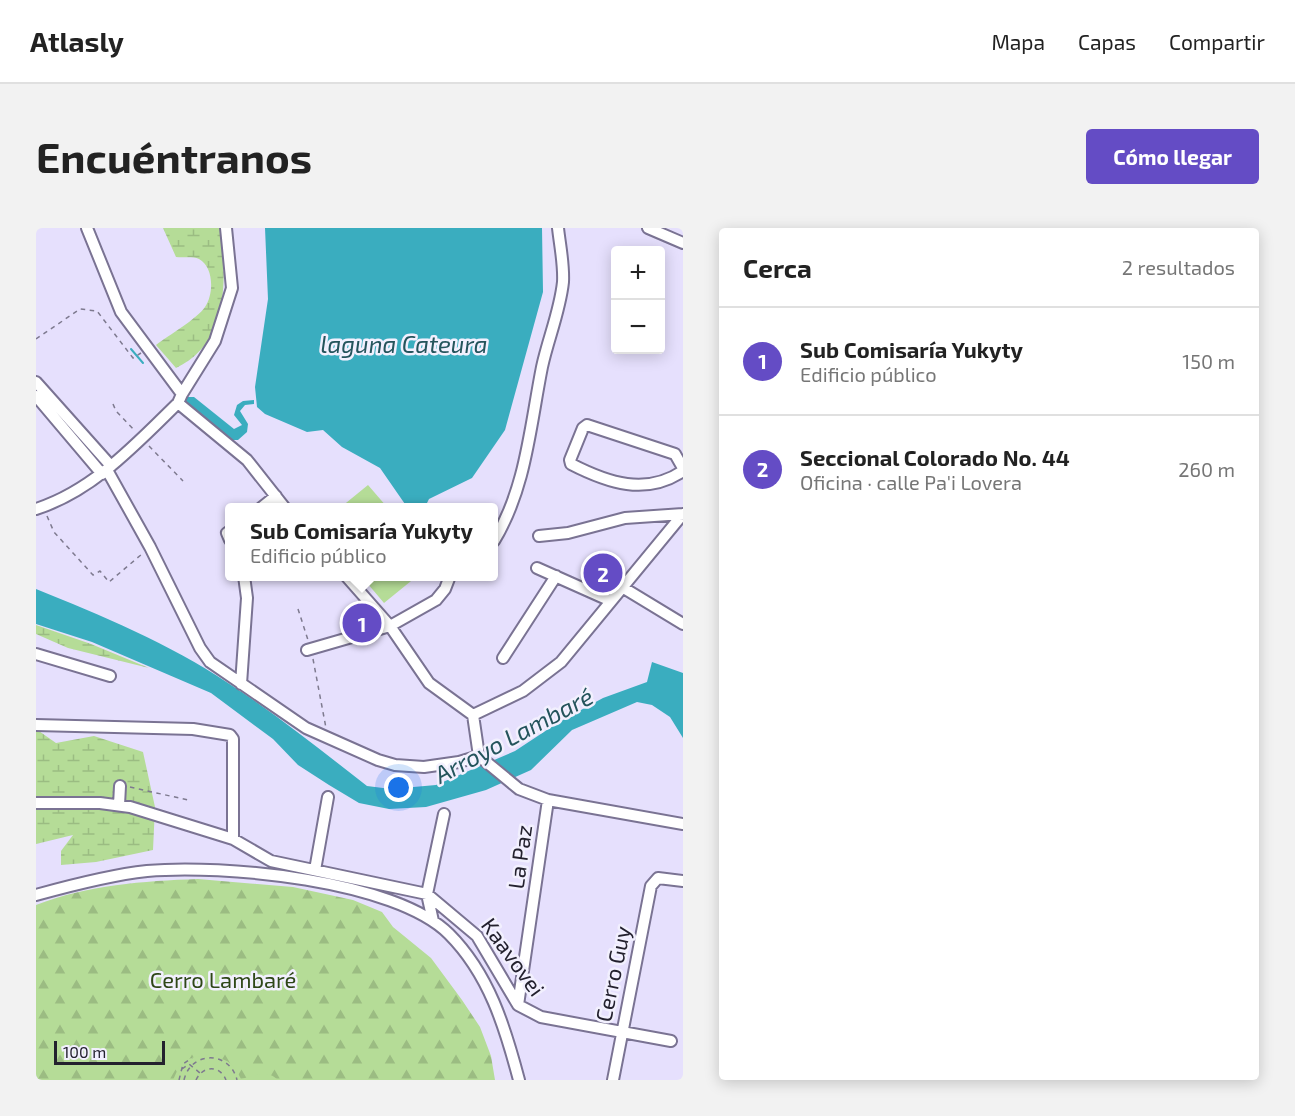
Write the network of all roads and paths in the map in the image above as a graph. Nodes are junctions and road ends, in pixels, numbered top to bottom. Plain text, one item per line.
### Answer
1 (87, 228) edge
2 (226, 228) edge
3 (558, 228) edge
4 (648, 228) edge
5 (683, 243) edge
6 (36, 339) edge
7 (142, 352) dead end
8 (36, 382) edge
9 (36, 396) edge
10 (180, 398) junction
11 (683, 469) edge
12 (106, 470) junction
13 (276, 496) junction
14 (266, 503) edge
15 (282, 503) edge
16 (40, 508) edge
17 (683, 514) edge
18 (498, 533) edge
19 (539, 536) dead end
20 (150, 547) junction
21 (537, 568) dead end
22 (556, 576) junction
23 (245, 581) edge
24 (350, 581) edge
25 (448, 581) edge
26 (622, 586) junction
27 (611, 601) junction
28 (298, 609) dead end
29 (683, 624) edge
30 (390, 626) junction
31 (309, 650) junction
32 (36, 654) edge
33 (503, 658) dead end
34 (110, 676) dead end
35 (241, 684) junction
36 (473, 715) junction
37 (36, 725) edge
38 (327, 738) junction
39 (481, 757) junction
40 (120, 786) joint
41 (328, 796) dead end
42 (188, 800) dead end
43 (548, 800) junction
44 (36, 803) edge
45 (119, 805) junction
46 (444, 814) dead end
47 (683, 824) edge
48 (233, 839) junction
49 (315, 870) junction
50 (683, 881) edge
51 (427, 894) junction
52 (36, 895) edge
53 (433, 921) junction
54 (518, 1005) junction
55 (500, 1016) junction
56 (622, 1030) junction
57 (671, 1041) dead end
58 (192, 1058) dead end
59 (191, 1065) junction
60 (181, 1069) junction
61 (200, 1073) junction
62 (179, 1080) edge
63 (184, 1080) edge
64 (196, 1080) edge
65 (226, 1080) edge
66 (237, 1080) edge
67 (519, 1080) edge
68 (613, 1080) edge

1 - 10 street
2 - 10 street
3 - 18 street
4 - 5 street
6 - 7 path
8 - 12 street
9 - 12 street
10 - 12 street
10 - 13 street
11 - 11 street
12 - 16 street
12 - 20 street
13 - 14 street
13 - 15 street
16 - 20 path
17 - 19 street
17 - 26 street
20 - 35 street
21 - 22 street
22 - 27 street
22 - 33 street
23 - 35 street
24 - 30 street
25 - 30 street
26 - 27 street
26 - 29 street
27 - 36 street
28 - 31 path
30 - 31 street
30 - 36 street
31 - 38 path
32 - 34 street
35 - 38 street
36 - 39 street
37 - 48 street
38 - 39 street
39 - 43 street
40 - 42 path
40 - 45 street
41 - 49 street
43 - 47 street
43 - 54 street, La Paz
44 - 45 street, Kaavovei
45 - 48 street, Kaavovei
46 - 51 street
48 - 49 street, Kaavovei
49 - 51 street, Kaavovei
50 - 56 street, Cerro Guy
51 - 53 street
51 - 54 street, Kaavovei
52 - 53 street
53 - 55 street
54 - 55 street
54 - 56 street, Kaavovei
55 - 67 street
56 - 57 street, Kaavovei
56 - 68 street, Cerro Guy
58 - 60 path
59 - 60 path
59 - 61 path
59 - 63 path
59 - 66 path
60 - 62 path
61 - 64 path
61 - 65 path

